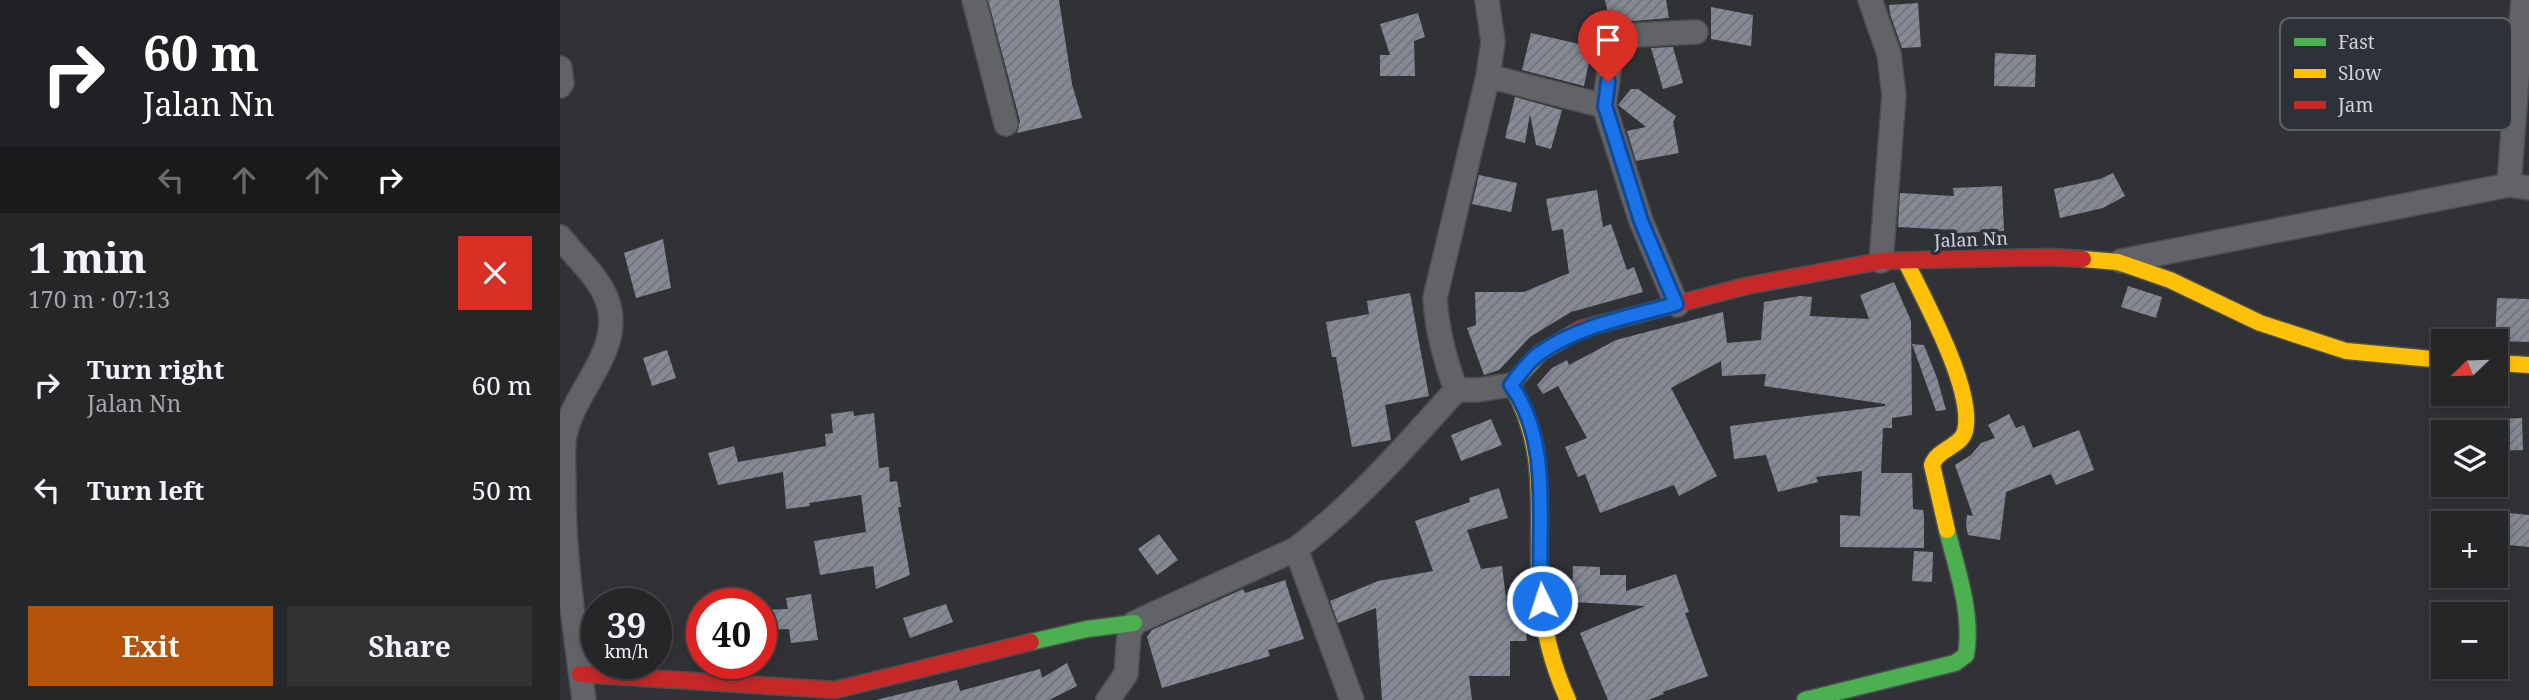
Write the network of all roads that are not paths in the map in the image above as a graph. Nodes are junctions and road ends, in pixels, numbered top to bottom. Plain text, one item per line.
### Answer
1 (974, 0) edge
2 (1487, 0) edge
3 (1870, 0) edge
4 (2523, 0) edge
5 (1696, 32) dead end
6 (560, 68) edge
7 (1488, 76) junction
8 (560, 86) edge
9 (1605, 106) junction
10 (1006, 124) dead end
11 (2519, 186) edge
12 (560, 237) edge
13 (1881, 261) junction
14 (1906, 262) junction
15 (2118, 262) junction
16 (1676, 304) junction
17 (2431, 359) edge
18 (2508, 364) edge
19 (2529, 365) edge
20 (1511, 385) junction
21 (1456, 390) junction
22 (1296, 549) junction
23 (1133, 623) junction
24 (580, 674) junction
25 (583, 700) edge
26 (1108, 700) edge
27 (1352, 700) edge
28 (1568, 700) edge
29 (1805, 700) edge

1 - 10 street
2 - 7 street
3 - 13 street
4 - 11 street
5 - 9 street
6 - 8 street
7 - 9 street
7 - 21 street
9 - 16 street
11 - 15 street
12 - 24 street
13 - 14 street, Jalan Nn
13 - 16 street, Jalan Nn
14 - 15 street, Jalan Nn
14 - 29 street
15 - 17 street, Jalan Nn
16 - 20 street, Jalan Nn
18 - 19 street
20 - 21 street
20 - 28 street
21 - 22 street
22 - 23 street
22 - 27 street
23 - 24 street
23 - 26 street
24 - 25 street

